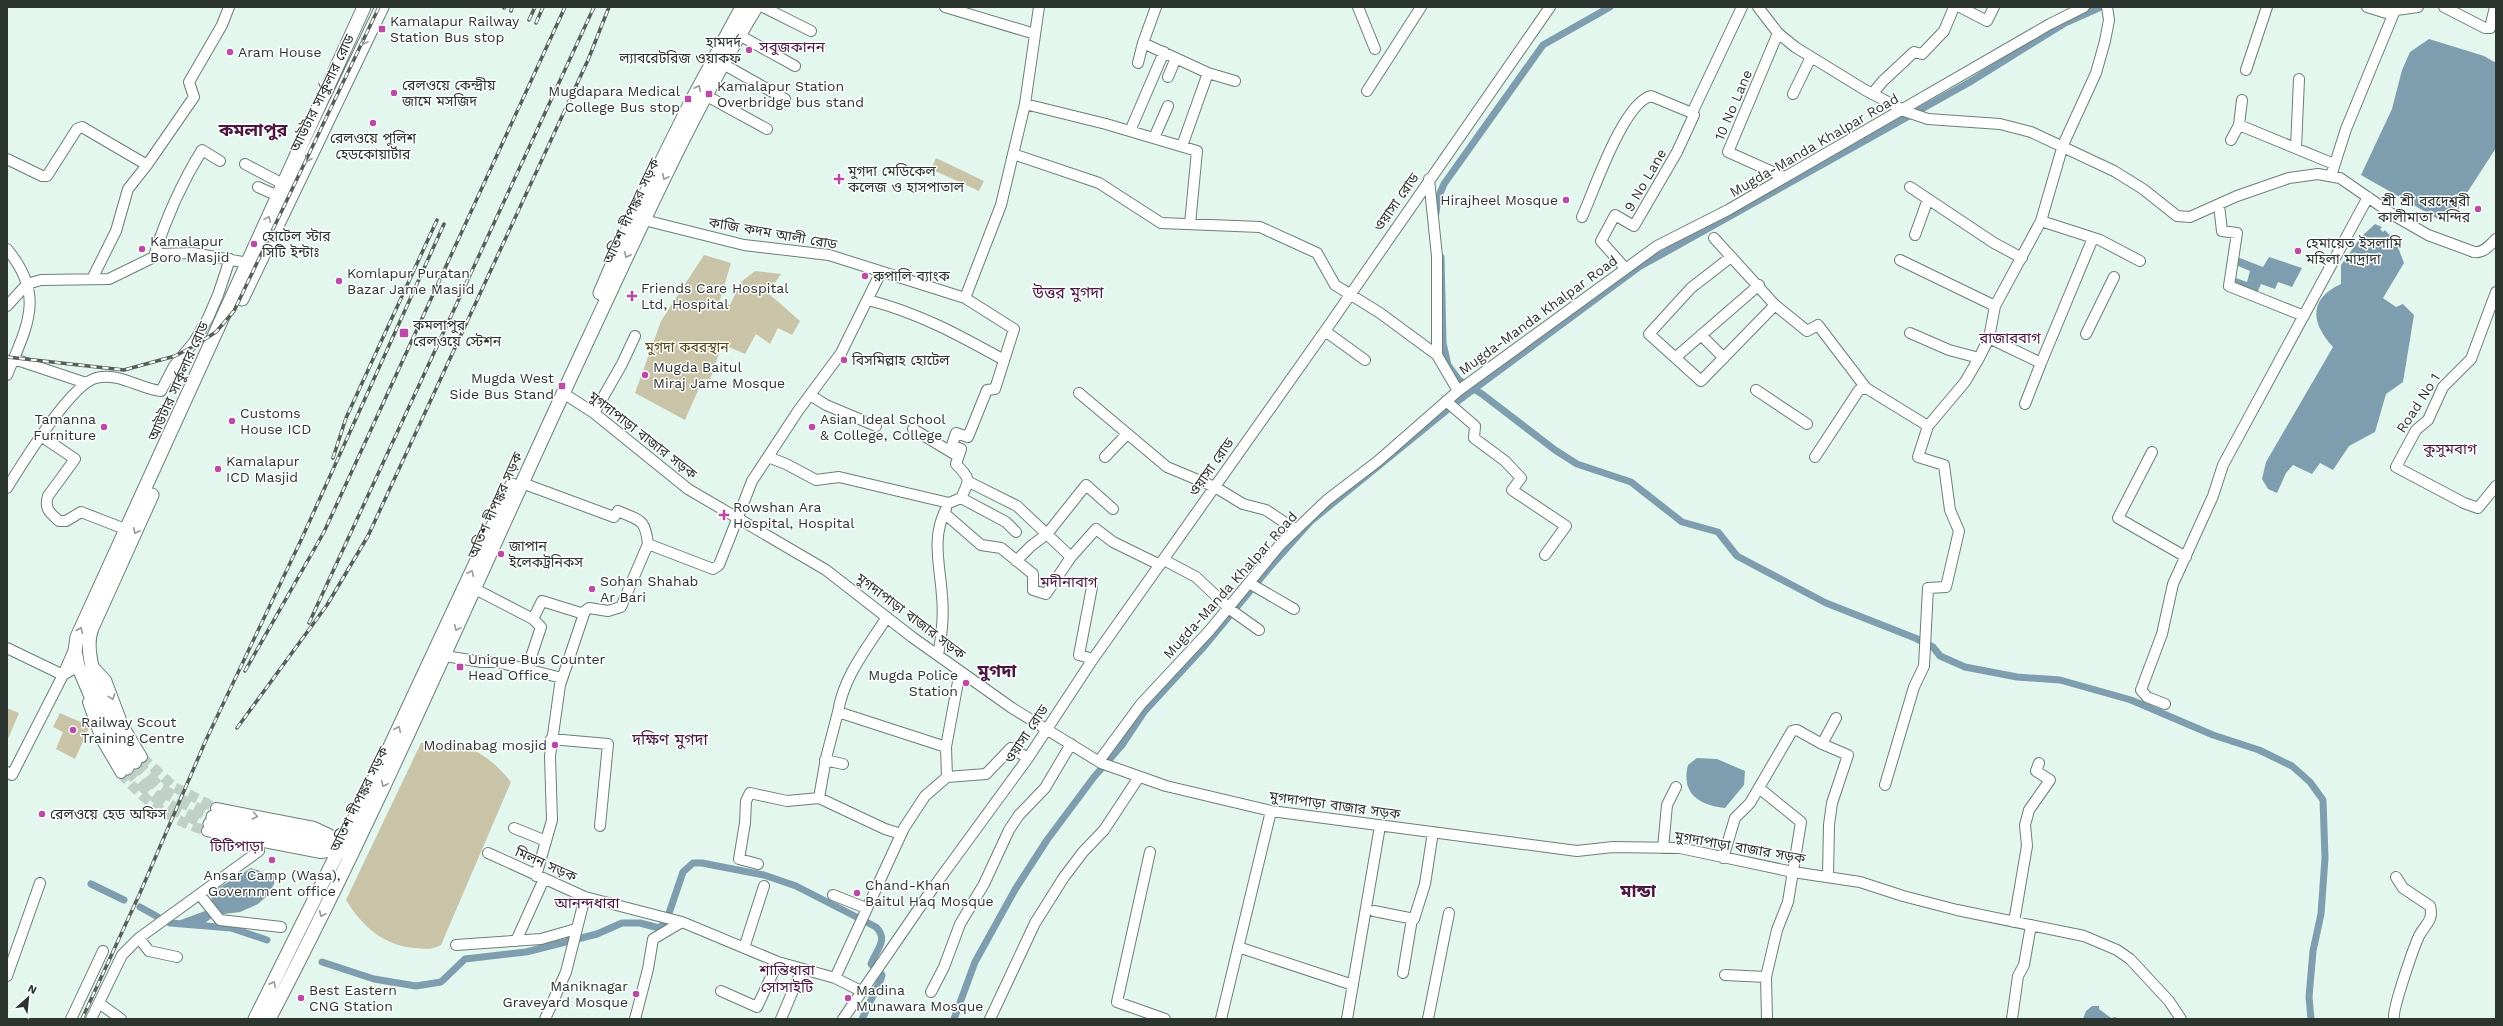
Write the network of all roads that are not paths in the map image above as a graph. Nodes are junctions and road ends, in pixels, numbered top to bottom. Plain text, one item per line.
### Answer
1 (229, 7) edge
2 (364, 7) edge
3 (382, 7) edge
4 (742, 7) edge
5 (756, 7) edge
6 (763, 7) edge
7 (945, 7) edge
8 (1039, 7) edge
9 (1156, 7) edge
10 (1358, 7) edge
11 (1421, 7) edge
12 (1550, 7) edge
13 (1742, 7) edge
14 (1758, 7) edge
15 (1770, 7) edge
16 (1954, 7) edge
17 (1960, 7) edge
18 (1994, 7) edge
19 (2084, 7) edge
20 (2267, 7) edge
21 (2367, 7) edge
22 (2418, 7) edge
23 (2444, 7) edge
24 (2495, 7) edge
25 (2107, 9) edge
26 (2393, 11) edge
27 (1765, 17) junction
28 (811, 31) dead end
29 (1778, 33) junction
30 (1035, 34) junction
31 (739, 35) junction
32 (1143, 43) junction
33 (1375, 49) dead end
34 (1164, 52) junction
35 (1811, 57) junction
36 (1176, 58) junction
37 (1138, 63) dead end
38 (723, 64) junction
39 (795, 66) dead end
40 (2246, 70) dead end
41 (1208, 73) junction
42 (1168, 77) dead end
43 (2299, 79) dead end
44 (1235, 81) dead end
45 (1367, 91) dead end
46 (1793, 94) dead end
47 (1872, 94) junction
48 (705, 95) junction
49 (785, 99) dead end
50 (2242, 100) dead end
51 (1025, 104) junction
52 (1168, 106) dead end
53 (1905, 111) junction
54 (1692, 113) junction
55 (2239, 125) junction
56 (767, 129) dead end
57 (1130, 131) junction
58 (1154, 138) junction
59 (2231, 140) dead end
60 (2063, 145) junction
61 (1182, 146) junction
62 (2296, 148) junction
63 (1013, 154) junction
64 (7, 159) edge
65 (220, 161) dead end
66 (245, 164) dead end
67 (2334, 164) junction
68 (147, 165) junction
69 (2331, 176) junction
70 (1784, 177) junction
71 (1429, 179) junction
72 (284, 184) junction
73 (258, 187) dead end
74 (1910, 187) dead end
75 (278, 196) junction
76 (2368, 197) junction
77 (1928, 199) junction
78 (2219, 205) junction
79 (1582, 217) dead end
80 (640, 218) junction
81 (2041, 221) junction
82 (1190, 224) junction
83 (1915, 235) dead end
84 (1714, 238) dead end
85 (2093, 238) junction
86 (2496, 239) edge
87 (7, 249) edge
88 (154, 256) junction
89 (1732, 257) junction
90 (2022, 258) junction
91 (230, 259) junction
92 (1900, 260) dead end
93 (2140, 261) dead end
94 (248, 263) junction
95 (1625, 268) junction
96 (881, 272) junction
97 (2114, 277) dead end
98 (92, 279) junction
99 (27, 284) junction
100 (1759, 285) junction
101 (2496, 292) edge
102 (1349, 295) junction
103 (965, 298) junction
104 (868, 300) junction
105 (1775, 305) junction
106 (7, 306) edge
107 (1995, 306) junction
108 (2304, 316) junction
109 (1325, 331) junction
110 (1910, 333) dead end
111 (2086, 334) dead end
112 (1701, 335) junction
113 (635, 336) dead end
114 (1989, 338) junction
115 (1437, 356) junction
116 (1676, 357) junction
117 (1724, 358) junction
118 (1979, 358) junction
119 (14, 359) junction
120 (1004, 360) junction
121 (1365, 360) dead end
122 (2041, 363) junction
123 (7, 375) edge
124 (86, 383) junction
125 (1866, 388) junction
126 (1756, 390) dead end
127 (1458, 391) junction
128 (563, 393) junction
129 (1079, 393) dead end
130 (810, 394) junction
131 (1446, 401) junction
132 (2025, 404) dead end
133 (594, 413) junction
134 (1807, 424) dead end
135 (876, 426) dead end
136 (1928, 426) junction
137 (913, 430) dead end
138 (1127, 434) junction
139 (40, 436) junction
140 (2152, 452) dead end
141 (958, 456) junction
142 (768, 457) junction
143 (1105, 457) dead end
144 (1815, 457) dead end
145 (969, 482) junction
146 (522, 483) junction
147 (2496, 486) edge
148 (1214, 487) junction
149 (7, 488) edge
150 (961, 498) junction
151 (949, 503) junction
152 (1113, 508) dead end
153 (944, 513) junction
154 (738, 517) junction
155 (125, 530) junction
156 (1296, 530) junction
157 (1016, 532) dead end
158 (1047, 534) junction
159 (648, 544) junction
160 (1545, 555) dead end
161 (1071, 557) junction
162 (2186, 557) junction
163 (1016, 561) junction
164 (1162, 562) junction
165 (1252, 585) junction
166 (1092, 587) dead end
167 (475, 589) junction
168 (464, 600) junction
169 (1294, 609) dead end
170 (1232, 610) junction
171 (584, 614) junction
172 (887, 617) junction
173 (533, 619) junction
174 (1259, 630) dead end
175 (75, 646) junction
176 (7, 648) edge
177 (938, 655) junction
178 (445, 656) junction
179 (1093, 659) junction
180 (85, 666) junction
181 (527, 669) junction
182 (960, 671) junction
183 (63, 675) junction
184 (562, 678) junction
185 (2164, 704) dead end
186 (838, 712) junction
187 (1836, 718) dead end
188 (1046, 729) junction
189 (551, 739) junction
190 (1071, 744) junction
191 (1822, 744) junction
192 (946, 747) junction
193 (1028, 758) junction
194 (825, 760) junction
195 (1100, 762) junction
196 (843, 764) dead end
197 (2039, 764) dead end
198 (131, 765) joint
199 (7, 772) edge
200 (947, 777) junction
201 (1138, 777) junction
202 (1885, 785) dead end
203 (1676, 787) dead end
204 (1759, 788) junction
205 (820, 798) junction
206 (1271, 811) junction
207 (363, 816) junction
208 (211, 820) tunnel mouth
209 (600, 826) dead end
210 (1380, 826) junction
211 (514, 828) dead end
212 (1433, 832) junction
213 (901, 834) junction
214 (546, 842) junction
215 (342, 847) junction
216 (1662, 848) junction
217 (259, 851) dead end
218 (1150, 852) dead end
219 (488, 853) dead end
220 (1723, 858) junction
221 (758, 864) dead end
222 (1793, 872) junction
223 (1828, 876) junction
224 (540, 877) junction
225 (2396, 877) dead end
226 (40, 883) dead end
227 (764, 886) dead end
228 (200, 895) junction
229 (833, 895) dead end
230 (585, 897) junction
231 (865, 909) junction
232 (1374, 911) dead end
233 (1449, 913) dead end
234 (1412, 919) junction
235 (679, 921) junction
236 (2014, 922) junction
237 (2031, 925) junction
238 (281, 927) dead end
239 (575, 931) junction
240 (139, 938) junction
241 (516, 941) junction
242 (456, 945) dead end
243 (1238, 947) junction
244 (744, 948) junction
245 (102, 951) dead end
246 (177, 957) dead end
247 (778, 962) junction
248 (802, 969) junction
249 (1403, 972) dead end
250 (1725, 975) dead end
251 (7, 976) edge
252 (1766, 977) junction
253 (834, 978) junction
254 (1352, 985) junction
255 (721, 991) dead end
256 (861, 991) junction
257 (931, 992) dead end
258 (99, 1003) junction
259 (71, 1019) edge
260 (91, 1019) edge
261 (121, 1019) edge
262 (255, 1019) edge
263 (269, 1019) edge
264 (545, 1019) edge
265 (635, 1019) edge
266 (781, 1019) edge
267 (842, 1019) edge
268 (990, 1019) edge
269 (1165, 1019) edge
270 (1221, 1019) edge
271 (1347, 1019) edge
272 (1428, 1019) edge
273 (1767, 1019) edge
274 (2012, 1019) edge
275 (2181, 1019) edge
276 (2394, 1019) edge

1 - 68 street
2 - 72 main road, আউটার সার্কুলার রোড
3 -> 180 main road, আউটার সার্কুলার রোড
80 -> 4 main road, অতিশ দীপঙ্কর সড়ক
5 - 31 main road, অতিশ দীপঙ্কর সড়ক
6 - 28 street
7 - 30 street
8 - 30 street
9 - 32 street
10 - 33 street
11 - 45 street
12 - 71 street, ওয়াসা রোড
13 - 54 street, 9 No Lane
14 - 27 street
15 - 27 street
16 - 47 street
17 - 18 street
19 - 53 street, Mugda-Manda Khalpar Road
20 - 40 street
21 - 26 street
22 - 26 street
23 - 24 street
25 - 60 street
26 - 67 street
27 - 29 street
29 - 35 street
29 - 70 street, 10 No Lane
30 - 51 street
31 - 38 main road, অতিশ দীপঙ্কর সড়ক
31 - 39 street
32 - 34 street
32 - 37 street
34 - 36 street
34 - 57 street
35 - 46 street
35 - 47 street
36 - 41 street
36 - 42 street
38 - 48 main road, অতিশ দীপঙ্কর সড়ক
38 - 49 street
41 - 44 street
41 - 61 street
43 - 62 street
47 - 53 street
48 - 56 street
48 -> 80 main road, অতিশ দীপঙ্কর সড়ক
50 - 55 street
51 - 57 street
51 - 63 street
52 - 58 street
53 - 60 street
53 - 70 street, Mugda-Manda Khalpar Road
54 - 79 street
54 - 95 street, 9 No Lane
55 - 59 street
55 - 62 street
57 - 58 street
58 - 61 street
60 - 78 street
60 - 81 street
61 - 82 street
62 - 67 street
63 - 82 street
63 - 103 street
64 - 68 street
65 - 88 street
66 - 72 street
67 - 69 street
68 - 98 street
69 - 76 street
69 - 78 street
70 - 95 street, Mugda-Manda Khalpar Road
71 - 102 street, ওয়াসা রোড
71 - 115 street
72 - 75 main road, আউটার সার্কুলার রোড
73 - 75 street
74 - 77 street
94 -> 75 main road, আউটার সার্কুলার রোড
76 - 86 street
76 - 108 street
77 - 83 street
77 - 90 street
78 - 108 street
80 - 96 street, কাজি কদম আলী রোড
80 -> 128 main road, অতিশ দীপঙ্কর সড়ক
168 -> 80 main road, অতিশ দীপঙ্কর সড়ক
81 - 85 street
81 - 90 street
82 - 102 street
84 - 89 street
85 - 93 street
85 - 122 street
87 - 99 street
88 - 91 street
88 - 98 street
89 - 100 street
89 - 116 street
90 - 107 street
91 - 94 street
91 - 124 street
92 - 107 street
94 - 155 main road, আউটার সার্কুলার রোড
95 - 127 street, Mugda-Manda Khalpar Road
96 - 103 street, কাজি কদম আলী রোড
96 - 104 street
97 - 111 street
98 - 99 street
99 - 106 street
99 - 119 street
100 - 105 street
100 - 112 street
101 - 147 street, Road No 1
102 - 109 street, ওয়াসা রোড
102 - 115 street
103 - 120 street, কাজি কদম আলী রোড
104 - 120 street
104 - 130 street
105 - 117 street
105 - 125 street
107 - 114 street
108 - 162 street
109 - 121 street
109 - 148 street, ওয়াসা রোড
110 - 118 street
112 - 116 street
112 - 117 street
113 - 133 street
114 - 118 street
114 - 122 street
115 - 127 street
116 - 117 street
118 - 136 street
119 - 123 street
119 - 124 street
120 - 141 street
122 - 132 street
124 - 139 street
125 - 136 street
125 - 144 street
126 - 134 street
127 - 131 street, Mugda-Manda Khalpar Road
128 - 133 street, মুগদাপাড়া বাজার সড়ক
128 - 146 main road, অতিশ দীপঙ্কর সড়ক
129 - 138 street
130 - 135 street
130 - 142 street
131 - 156 street, Mugda-Manda Khalpar Road
131 - 160 street
133 - 154 street, মুগদাপাড়া বাজার সড়ক
136 - 202 street
137 - 141 street
138 - 143 street
138 - 148 street
139 - 149 street
139 - 155 street
140 - 162 street
141 - 145 street
142 - 151 street
142 - 154 street
145 - 150 street
145 - 158 street
146 - 159 street
146 - 167 main road, অতিশ দীপঙ্কর সড়ক
148 - 156 street
148 - 164 street, ওয়াসা রোড
150 - 151 street
150 - 157 street
151 - 153 street
152 - 158 street
153 - 163 street
153 - 177 street
154 - 159 street
154 - 172 street, মুগদাপাড়া বাজার সড়ক
175 -> 155 main road, আউটার সার্কুলার রোড
156 - 165 street, Mugda-Manda Khalpar Road
158 - 161 street
158 - 163 street
159 - 171 street
161 - 163 street
161 - 164 street
162 - 185 street
164 - 170 street
164 - 179 street, ওয়াসা রোড
165 - 169 street
165 - 170 street, Mugda-Manda Khalpar Road
166 - 179 street
167 - 168 main road, অতিশ দীপঙ্কর সড়ক
167 - 173 street
168 -> 178 main road, অতিশ দীপঙ্কর সড়ক
207 -> 168 main road, অতিশ দীপঙ্কর সড়ক
170 - 174 street
170 - 195 street, Mugda-Manda Khalpar Road
171 - 173 street
171 - 184 street
172 - 177 street, মুগদাপাড়া বাজার সড়ক
172 - 186 street
173 - 181 street
175 - 180 main road, আউটার সার্কুলার রোড
175 - 183 street
176 - 183 street
177 - 182 street, মুগদাপাড়া বাজার সড়ক
178 - 181 street
178 -> 207 main road, অতিশ দীপঙ্কর সড়ক
179 - 188 street, ওয়াসা রোড
180 - 183 street
180 - 198 main road, আউটার সার্কুলার রোড
180 - 198 street
181 - 184 street
182 - 188 street, মুগদাপাড়া বাজার সড়ক
182 - 192 street
183 - 199 street
184 - 189 street
186 - 192 street
186 - 194 street
187 - 191 street
188 - 190 street, মুগদাপাড়া বাজার সড়ক
188 - 193 street, ওয়াসা রোড
189 - 209 street
189 - 214 street
190 - 195 street, মুগদাপাড়া বাজার সড়ক
190 - 257 street
191 - 204 street
191 - 223 street
192 - 200 street
193 - 200 street
193 - 256 street, ওয়াসা রোড
194 - 196 street
194 - 205 street
195 - 201 street, মুগদাপাড়া বাজার সড়ক
197 - 236 street
200 - 213 street
201 - 206 street, মুগদাপাড়া বাজার সড়ক
201 - 268 street
203 - 216 street
204 - 220 street
204 - 222 street
205 - 213 street
205 - 221 street
206 - 210 street, মুগদাপাড়া বাজার সড়ক
206 - 243 street
207 - 215 main road, অতিশ দীপঙ্কর সড়ক
208 - 215 main road
210 - 212 street, মুগদাপাড়া বাজার সড়ক
210 - 254 street
211 - 214 street
212 - 216 street, মুগদাপাড়া বাজার সড়ক
212 - 234 street
213 - 231 street
214 - 224 street
262 -> 215 main road, অতিশ দীপঙ্কর সড়ক
215 -> 263 main road, অতিশ দীপঙ্কর সড়ক
216 - 220 street, মুগদাপাড়া বাজার সড়ক
217 - 228 street
218 - 269 street
219 - 224 street, মিলন সড়ক
220 - 222 street, মুগদাপাড়া বাজার সড়ক
222 - 223 street, মুগদাপাড়া বাজার সড়ক
222 - 252 street
223 - 236 street, মুগদাপাড়া বাজার সড়ক
224 - 230 street, মিলন সড়ক
224 - 241 street
225 - 276 street
226 - 251 street
227 - 244 street
228 - 238 street
228 - 240 street
229 - 231 street
230 - 235 street, মিলন সড়ক
230 - 239 street
231 - 253 street
232 - 234 street
233 - 272 street
234 - 249 street
235 - 244 street, মিলন সড়ক
235 - 265 street
236 - 237 street, মুগদাপাড়া বাজার সড়ক
237 - 274 street
237 - 275 street, মুগদাপাড়া বাজার সড়ক
239 - 241 street
239 - 264 street
240 - 246 street
240 - 258 street
241 - 242 street
243 - 254 street
243 - 270 street
244 - 247 street, মিলন সড়ক
245 - 259 street
247 - 248 street, মিলন সড়ক
247 - 255 street
248 - 253 street, মিলন সড়ক
248 - 266 street
250 - 252 street
252 - 273 street
253 - 256 street, মিলন সড়ক
254 - 271 street
256 - 267 street
258 - 260 street
258 - 261 street

